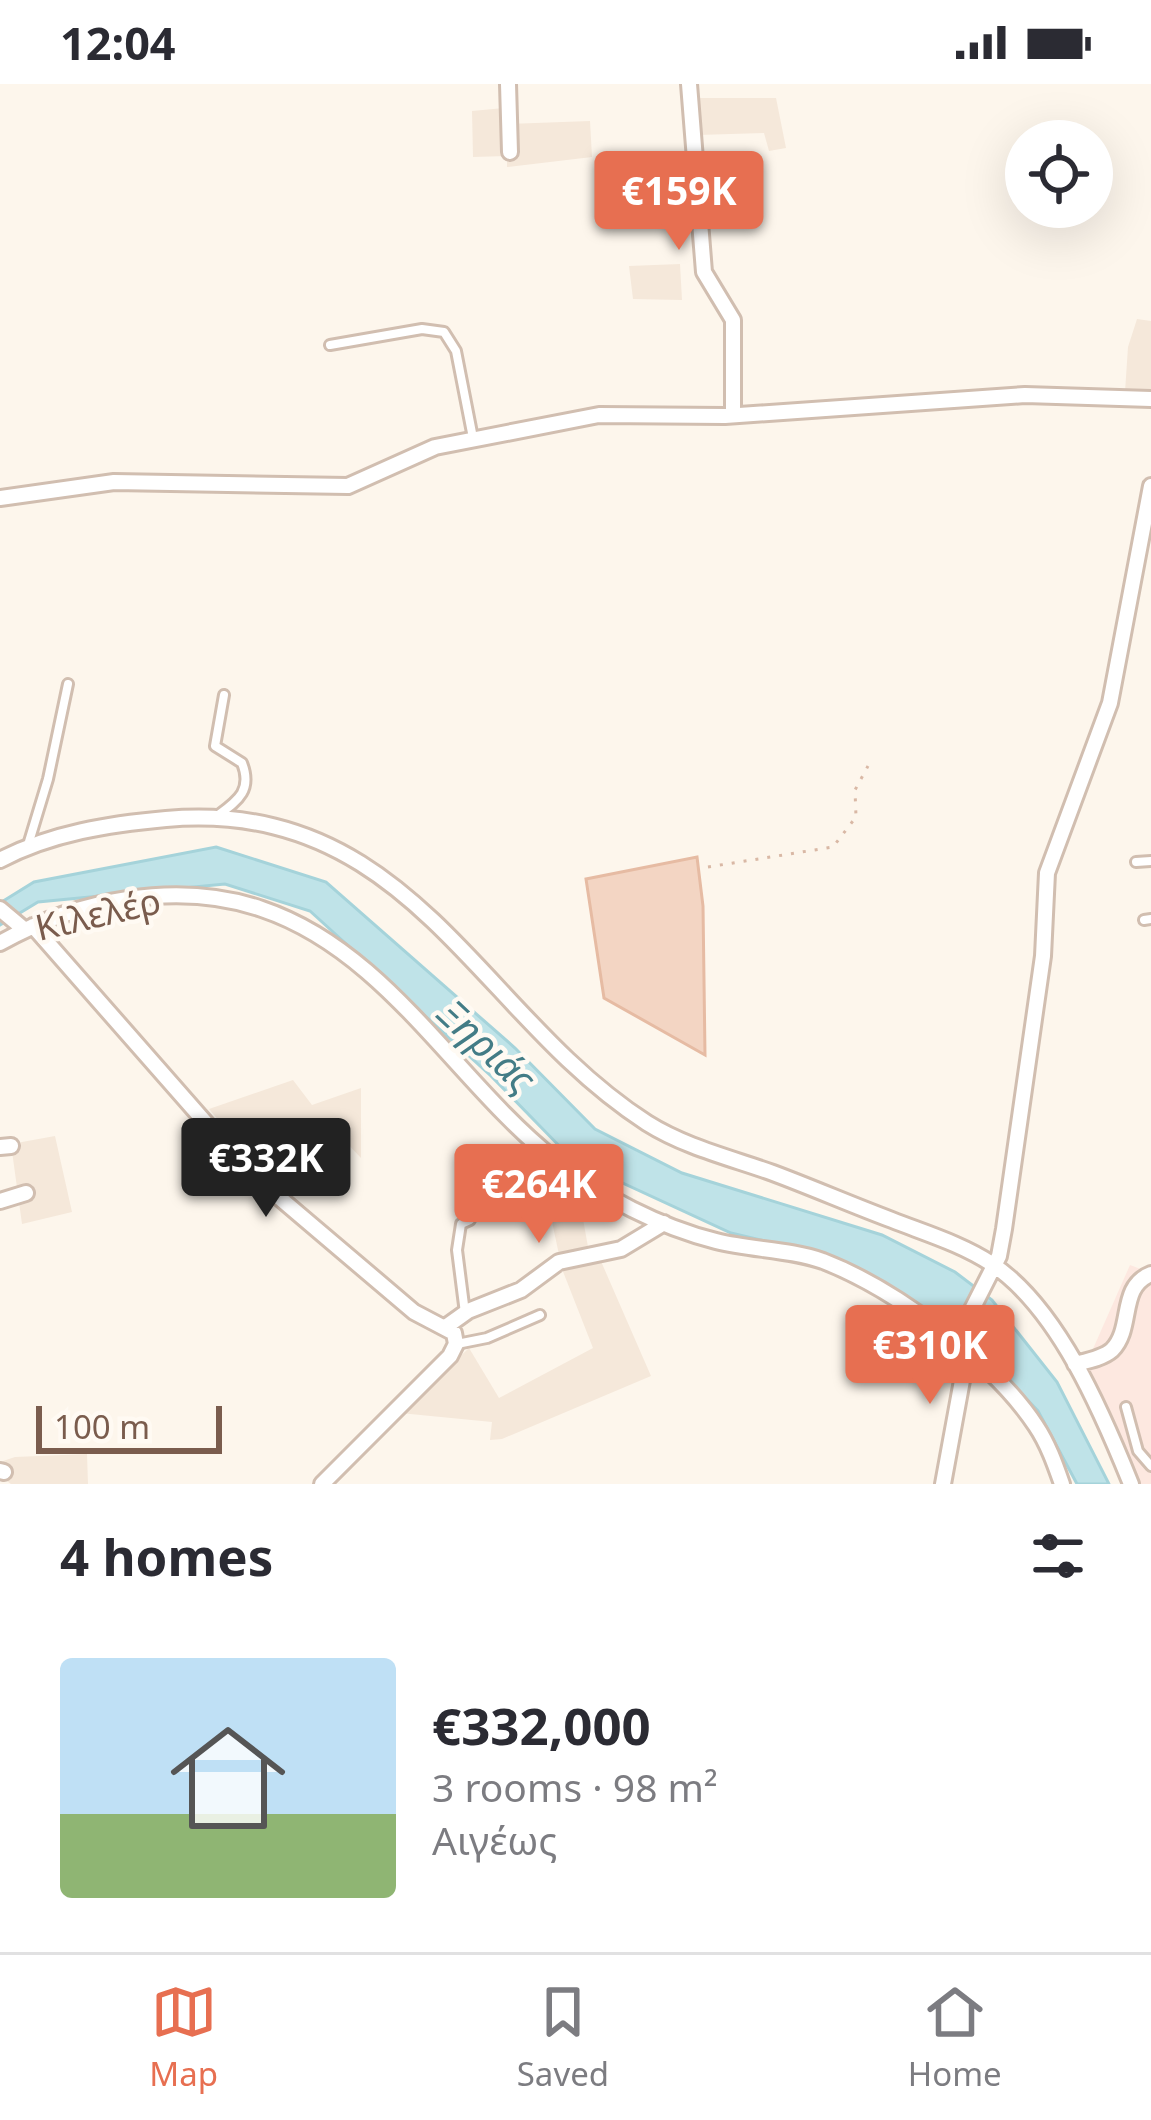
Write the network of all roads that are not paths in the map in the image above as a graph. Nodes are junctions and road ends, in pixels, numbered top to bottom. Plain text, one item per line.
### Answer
1 (508, 84) edge
2 (689, 84) edge
3 (510, 152) dead end
4 (330, 345) dead end
5 (1151, 400) edge
6 (733, 414) junction
7 (473, 438) junction
8 (1151, 486) edge
9 (0, 498) edge
10 (68, 684) dead end
11 (224, 695) dead end
12 (217, 817) junction
13 (28, 842) junction
14 (0, 860) edge
15 (1151, 861) edge
16 (1136, 862) dead end
17 (0, 909) edge
18 (29, 928) junction
19 (0, 944) edge
20 (26, 1193) dead end
21 (0, 1201) edge
22 (470, 1220) dead end
23 (664, 1223) junction
24 (991, 1271) junction
25 (1151, 1274) edge
26 (465, 1314) junction
27 (540, 1315) dead end
28 (447, 1326) junction
29 (959, 1341) junction
30 (456, 1344) junction
31 (1075, 1364) junction
32 (1126, 1407) dead end
33 (1151, 1466) edge
34 (322, 1484) edge
35 (943, 1484) edge
36 (1062, 1484) edge
37 (1131, 1484) edge

1 - 3 street
2 - 6 street
4 - 7 lane
5 - 6 street
6 - 7 street
7 - 9 street
8 - 24 street
10 - 13 lane
11 - 12 lane
12 - 13 street
12 - 24 street
13 - 14 street
15 - 16 lane
17 - 18 street
18 - 19 street, Κιλελέρ
18 - 23 street, Κιλελέρ
18 - 28 street
20 - 21 street
22 - 26 lane
23 - 26 street
23 - 29 street, Κιλελέρ
24 - 29 street
24 - 31 street
25 - 31 street
26 - 28 street
27 - 30 lane
28 - 30 street
29 - 35 street
29 - 36 street, Κιλελέρ
30 - 34 street
31 - 37 street
32 - 33 lane

